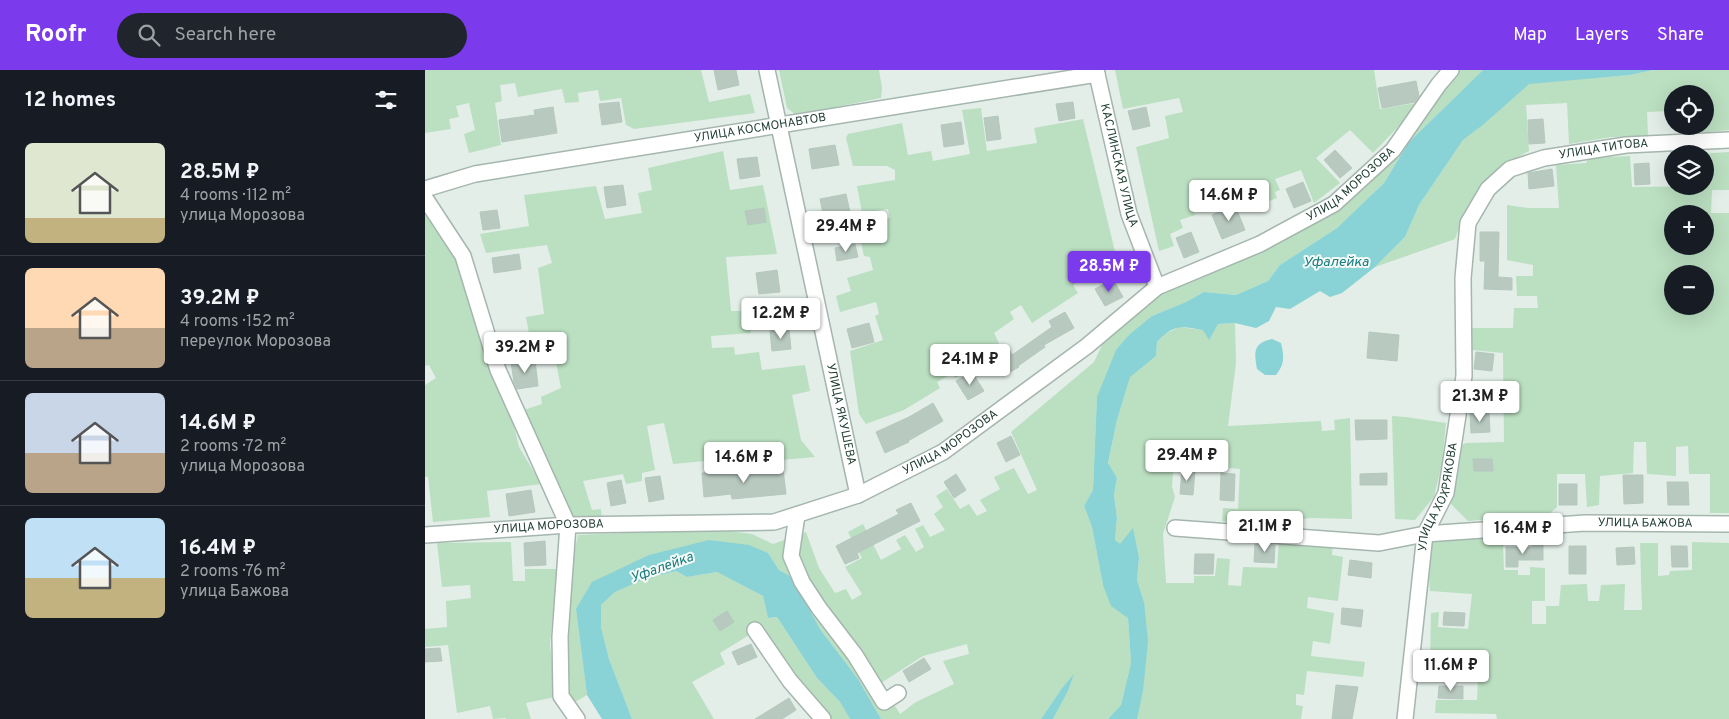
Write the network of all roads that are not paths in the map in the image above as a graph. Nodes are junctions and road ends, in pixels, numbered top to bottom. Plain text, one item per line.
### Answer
1 (767, 70) edge
2 (1449, 71) edge
3 (1097, 72) edge
4 (780, 125) junction
5 (1729, 140) edge
6 (1510, 169) joint
7 (425, 189) edge
8 (425, 198) edge
9 (1157, 287) junction
10 (858, 495) junction
11 (797, 515) junction
12 (1729, 524) edge
13 (568, 526) junction
14 (1175, 528) dead end
15 (1425, 534) junction
16 (425, 535) edge
17 (755, 630) dead end
18 (898, 693) dead end
19 (577, 719) edge
20 (823, 719) edge
21 (1405, 719) edge

1 - 4 street, УЛИЦА ЯКУШЕВА
2 - 9 street, УЛИЦА МОРОЗОВА
3 - 4 street, УЛИЦА КОСМОНАВТОВ
3 - 9 street, КАСЛИНСКАЯ УЛИЦА
4 - 7 street, УЛИЦА КОСМОНАВТОВ
4 - 10 street, УЛИЦА ЯКУШЕВА
5 - 6 street, УЛИЦА ТИТОВА
6 - 15 street, УЛИЦА ХОХРЯКОВА
8 - 13 street
9 - 10 street, УЛИЦА МОРОЗОВА
10 - 11 street, УЛИЦА МОРОЗОВА
11 - 13 street, УЛИЦА МОРОЗОВА
11 - 18 street
12 - 15 street, УЛИЦА БАЖОВА
13 - 16 street, УЛИЦА МОРОЗОВА
13 - 19 street
14 - 15 street, УЛИЦА БАЖОВА
15 - 21 street, УЛИЦА ХОХРЯКОВА
17 - 20 street

